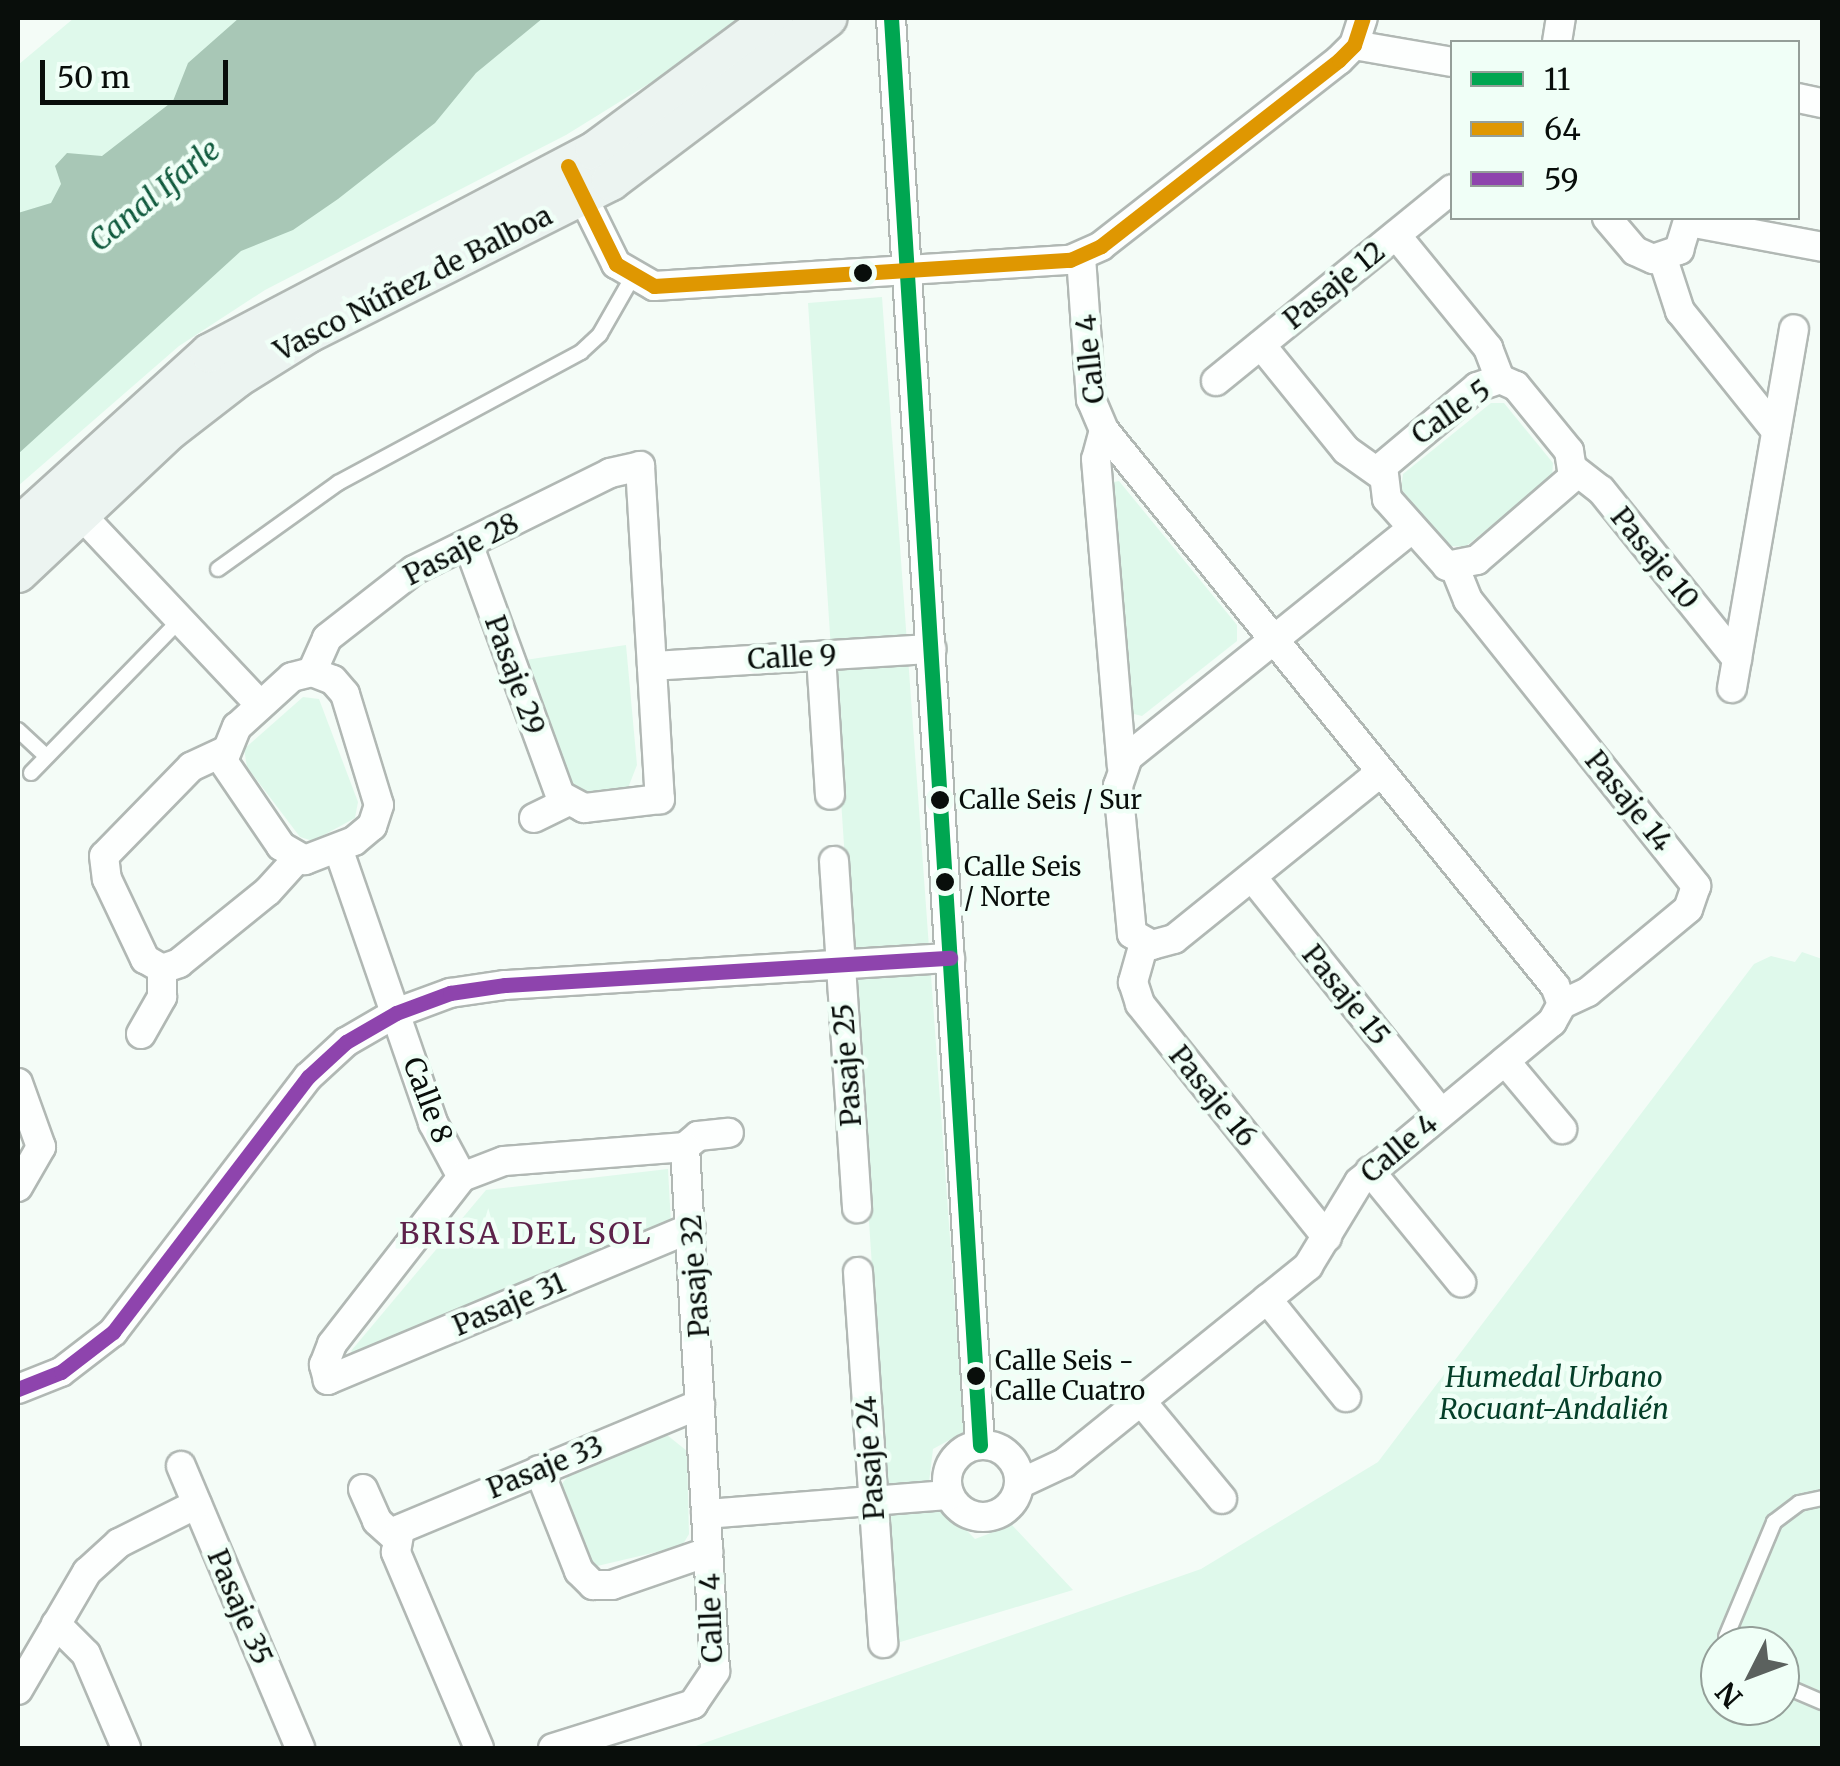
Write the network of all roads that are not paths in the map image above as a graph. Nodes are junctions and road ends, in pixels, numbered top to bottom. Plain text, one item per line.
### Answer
1 (774, 18) edge
2 (827, 18) edge
3 (890, 18) edge
4 (1358, 31) edge
5 (1450, 61) edge
6 (575, 182) junction
7 (1450, 191) edge
8 (1610, 220) edge
9 (1689, 220) edge
10 (1396, 235) junction
11 (1822, 247) edge
12 (1081, 257) junction
13 (1663, 259) junction
14 (907, 272) junction
15 (632, 278) junction
16 (1794, 329) dead end
17 (1260, 345) junction
18 (1500, 379) junction
19 (1216, 380) dead end
20 (1773, 426) junction
21 (1104, 430) junction
22 (1575, 470) junction
23 (1381, 475) junction
24 (68, 501) junction
25 (18, 527) edge
26 (1412, 529) junction
27 (469, 546) junction
28 (1455, 568) junction
29 (218, 569) dead end
30 (18, 573) edge
31 (180, 620) junction
32 (1273, 640) junction
33 (931, 649) junction
34 (1734, 655) junction
35 (821, 656) junction
36 (652, 666) junction
37 (312, 672) junction
38 (1732, 688) dead end
39 (260, 705) junction
40 (18, 730) edge
41 (223, 752) junction
42 (46, 756) junction
43 (1122, 766) junction
44 (30, 772) dead end
45 (1381, 772) junction
46 (830, 795) dead end
47 (567, 802) junction
48 (534, 818) dead end
49 (338, 851) junction
50 (297, 858) junction
51 (834, 862) dead end
52 (1252, 876) junction
53 (1144, 943) junction
54 (950, 958) junction
55 (840, 964) junction
56 (162, 969) junction
57 (1562, 1004) junction
58 (396, 1012) junction
59 (141, 1034) dead end
60 (1505, 1061) junction
61 (18, 1083) edge
62 (1441, 1113) junction
63 (1562, 1129) dead end
64 (729, 1133) dead end
65 (685, 1148) junction
66 (1370, 1171) junction
67 (462, 1176) junction
68 (18, 1188) edge
69 (857, 1208) dead end
70 (691, 1228) junction
71 (1327, 1237) junction
72 (858, 1272) dead end
73 (1460, 1282) dead end
74 (1267, 1299) junction
75 (328, 1380) joint
76 (18, 1389) edge
77 (1346, 1397) dead end
78 (1141, 1400) junction
79 (700, 1404) junction
80 (980, 1446) junction
81 (181, 1466) dead end
82 (539, 1470) junction
83 (1019, 1484) junction
84 (363, 1489) dead end
85 (949, 1495) junction
86 (1822, 1498) edge
87 (1222, 1499) dead end
88 (873, 1501) junction
89 (197, 1504) junction
90 (706, 1514) junction
91 (395, 1537) junction
92 (708, 1552) junction
93 (56, 1624) junction
94 (1731, 1626) edge
95 (882, 1643) dead end
96 (18, 1690) edge
97 (126, 1748) edge
98 (300, 1748) edge
99 (479, 1748) edge
100 (553, 1748) edge

1 - 6 street, Vasco Núñez de Balboa
2 - 6 street, Vasco Núñez de Balboa
3 - 14 street
4 - 5 street
4 - 12 street
6 - 15 street
6 - 24 street, Vasco Núñez de Balboa
7 - 10 street, Pasaje 12
8 - 13 street
9 - 11 street
9 - 13 street
10 - 17 street, Pasaje 12
10 - 18 street
12 - 14 street
12 - 21 street, Calle 4
13 - 20 street
14 - 15 street
14 - 33 street
15 - 29 lane
16 - 20 street
17 - 19 street, Pasaje 12
17 - 23 street
18 - 22 street, Calle 5
18 - 23 street, Calle 5
20 - 34 street
21 - 32 street, Calle 4
21 - 43 street
22 - 28 street
22 - 34 street, Pasaje 10
23 - 26 street
24 - 25 street, Vasco Núñez de Balboa
24 - 30 street, Vasco Núñez de Balboa
24 - 31 street
26 - 28 street
26 - 32 street
27 - 36 street, Pasaje 28
27 - 37 street, Pasaje 28
27 - 47 street, Pasaje 29
28 - 57 street, Pasaje 14
31 - 39 street
31 - 42 lane
32 - 43 street
32 - 45 street, Calle 4
33 - 35 street, Calle 9
33 - 54 street
34 - 38 street
35 - 36 street, Calle 9
35 - 46 street
36 - 47 street
37 - 39 street
37 - 49 street
39 - 41 street
40 - 42 lane
41 - 50 street
41 - 56 street
42 - 44 lane
43 - 53 street
45 - 52 street
45 - 57 street, Calle 4
47 - 48 street
49 - 50 street
49 - 58 street, Calle 8
50 - 56 street
51 - 55 street, Pasaje 25
52 - 53 street
52 - 62 street, Pasaje 15
53 - 71 street, Pasaje 16
54 - 55 street
54 - 80 street
55 - 58 street
55 - 69 street, Pasaje 25
56 - 59 street
57 - 60 street, Calle 4
58 - 67 street, Calle 8
58 - 76 street
60 - 62 street, Calle 4
60 - 63 street
61 - 68 street
62 - 66 street, Calle 4
64 - 65 street, Calle 8
65 - 67 street, Calle 8
65 - 70 street, Pasaje 32
66 - 71 street, Calle 4
66 - 73 street
67 - 75 street, Calle 8
70 - 75 street, Pasaje 31
70 - 79 street, Pasaje 32
71 - 74 street, Calle 4
72 - 88 street, Pasaje 24
74 - 77 street
74 - 78 street, Calle 4
78 - 83 street, Calle 4
78 - 87 street
79 - 82 street, Pasaje 33
79 - 90 street, Calle 4
80 - 83 street
80 - 85 street
81 - 89 street, Pasaje 35
82 - 91 street, Pasaje 33
82 - 92 street
83 - 85 street, Calle 4
84 - 91 street
85 - 88 street
86 - 94 lane
88 - 90 street
88 - 95 street, Pasaje 24
89 - 93 street
89 - 98 street, Pasaje 35
90 - 92 street, Calle 4
91 - 99 street
92 - 100 street, Calle 4
93 - 96 street
93 - 97 street

